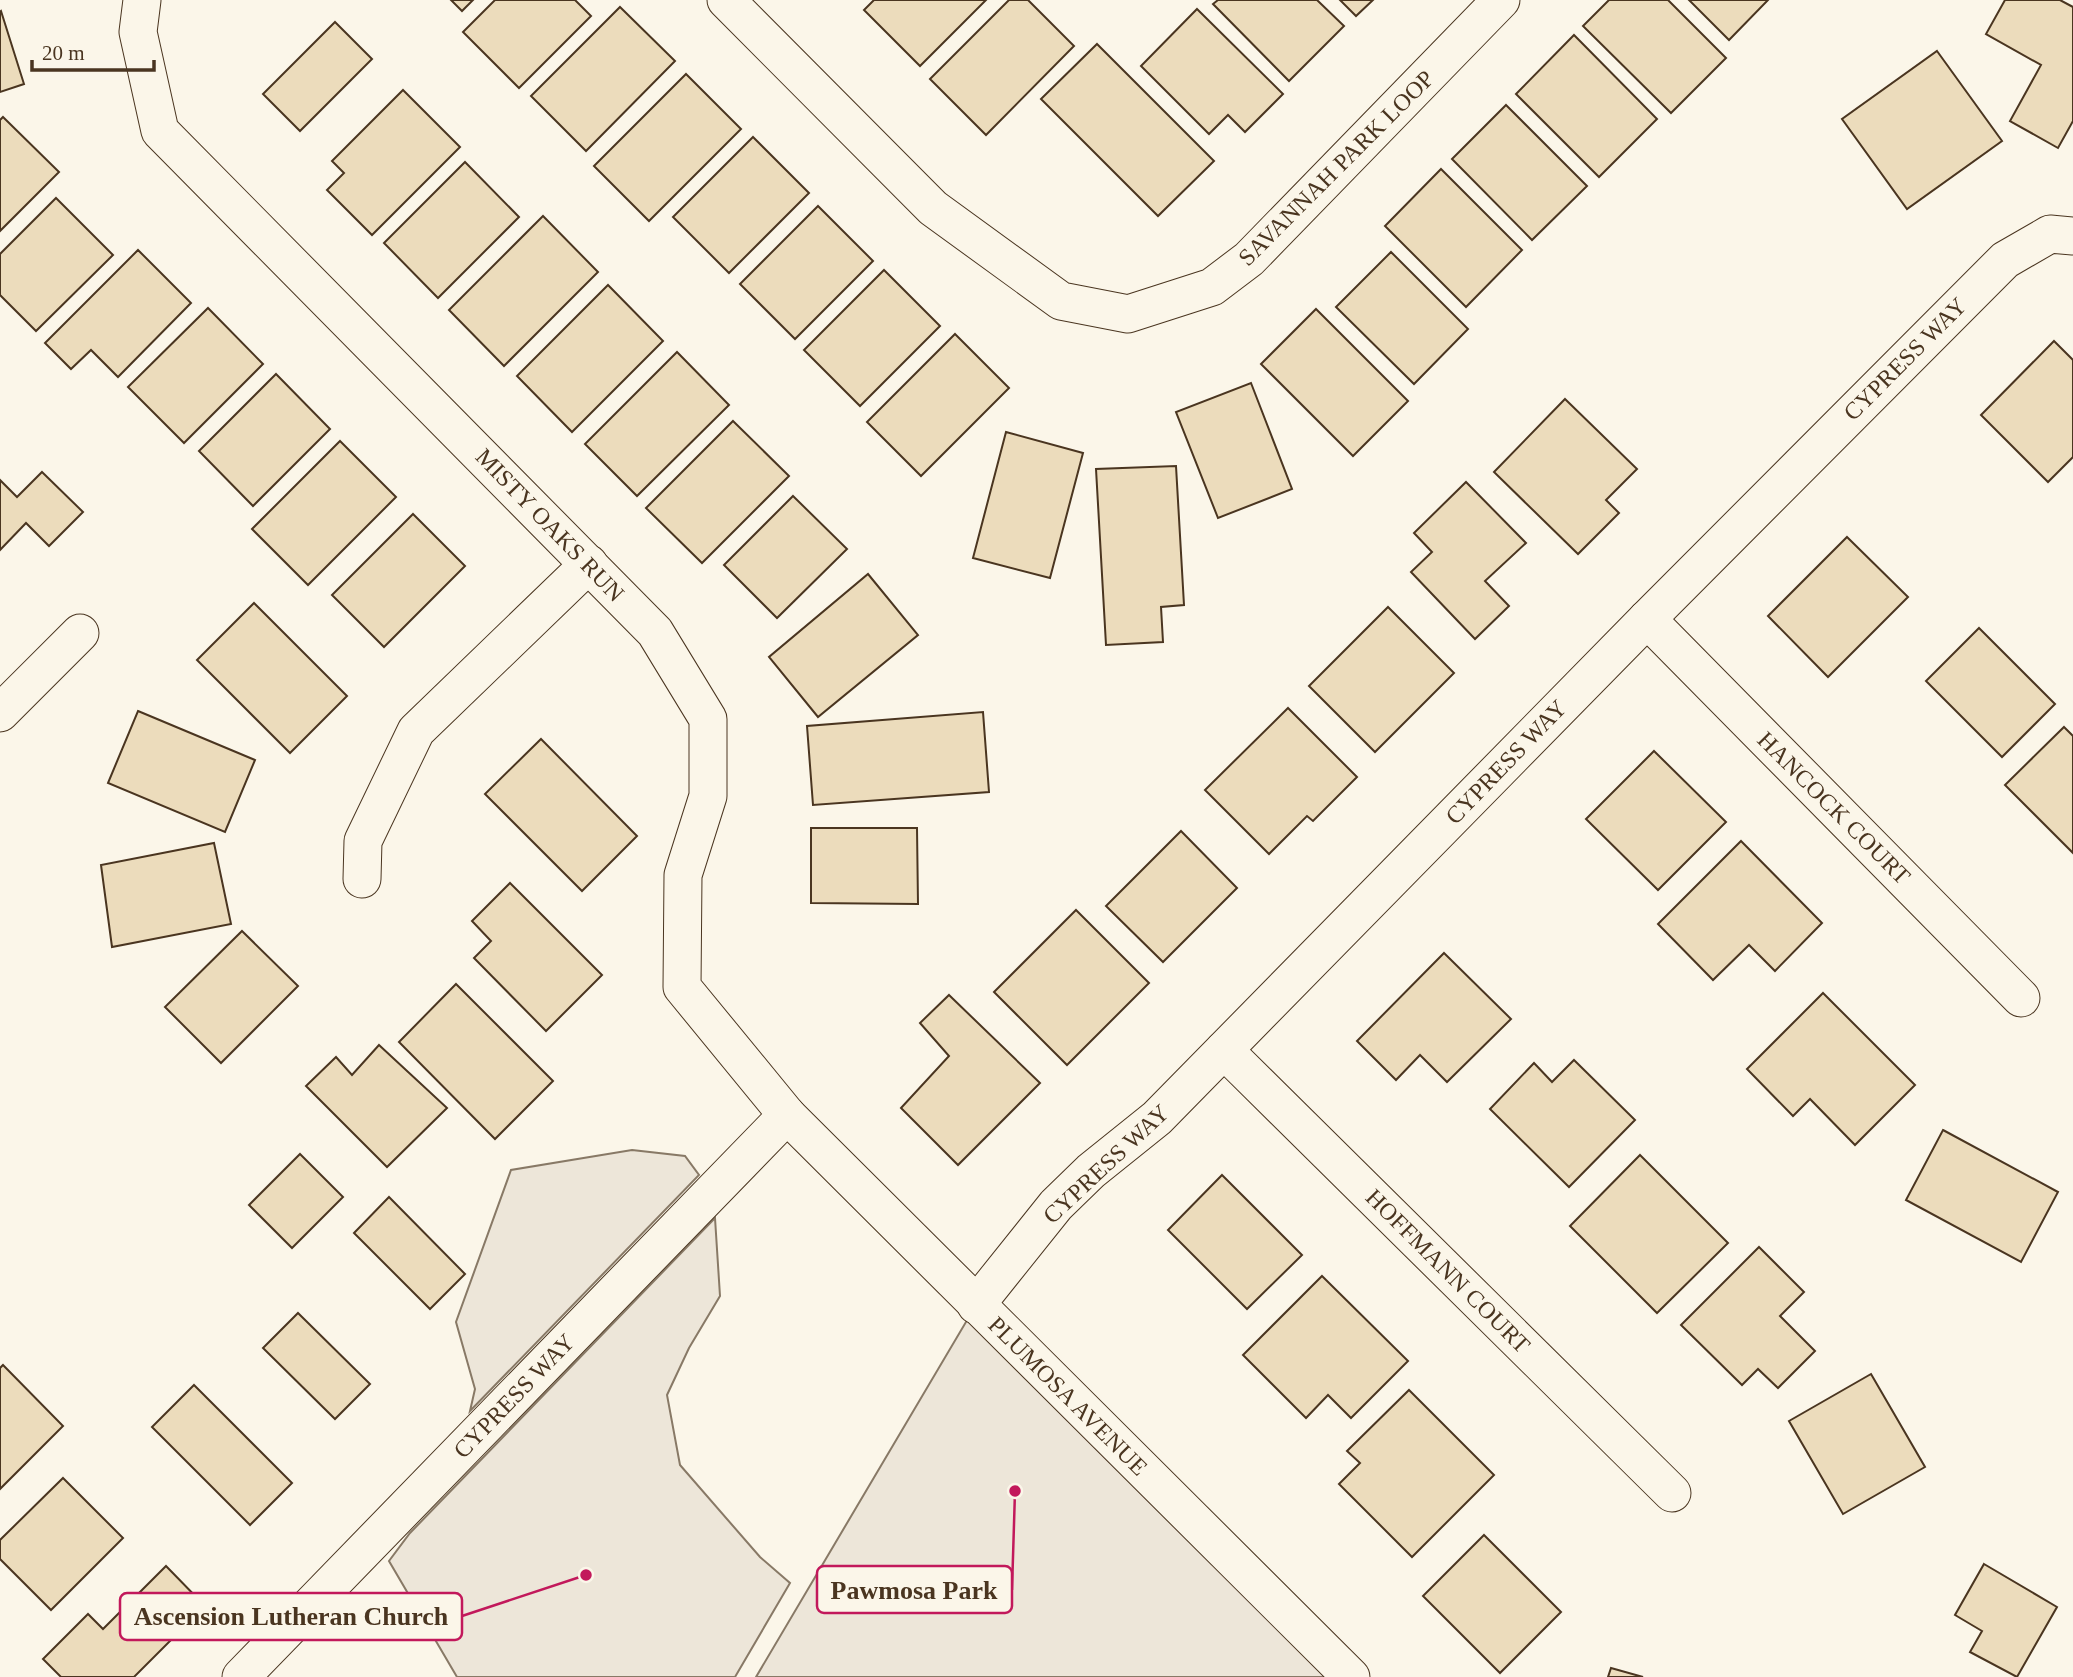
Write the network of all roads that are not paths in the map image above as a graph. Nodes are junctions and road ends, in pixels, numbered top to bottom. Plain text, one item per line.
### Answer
1 (142, 0) edge
2 (726, 0) edge
3 (1501, 0) edge
4 (2062, 235) edge
5 (589, 564) junction
6 (1647, 619) junction
7 (80, 633) dead end
8 (0, 713) edge
9 (362, 879) dead end
10 (2021, 998) dead end
11 (1224, 1050) junction
12 (787, 1115) junction
13 (976, 1305) junction
14 (1672, 1493) dead end
15 (242, 1677) edge
16 (1350, 1677) edge

1 - 5 street, MISTY OAKS RUN
2 - 3 street, SAVANNAH PARK LOOP
4 - 6 street, CYPRESS WAY
5 - 9 street
5 - 12 street, MISTY OAKS RUN
6 - 10 street, HANCOCK COURT
6 - 11 street, CYPRESS WAY
7 - 8 street
11 - 13 street, CYPRESS WAY
11 - 14 street, HOFFMANN COURT
12 - 13 street, PLUMOSA AVENUE
12 - 15 street, CYPRESS WAY
13 - 16 street, PLUMOSA AVENUE

